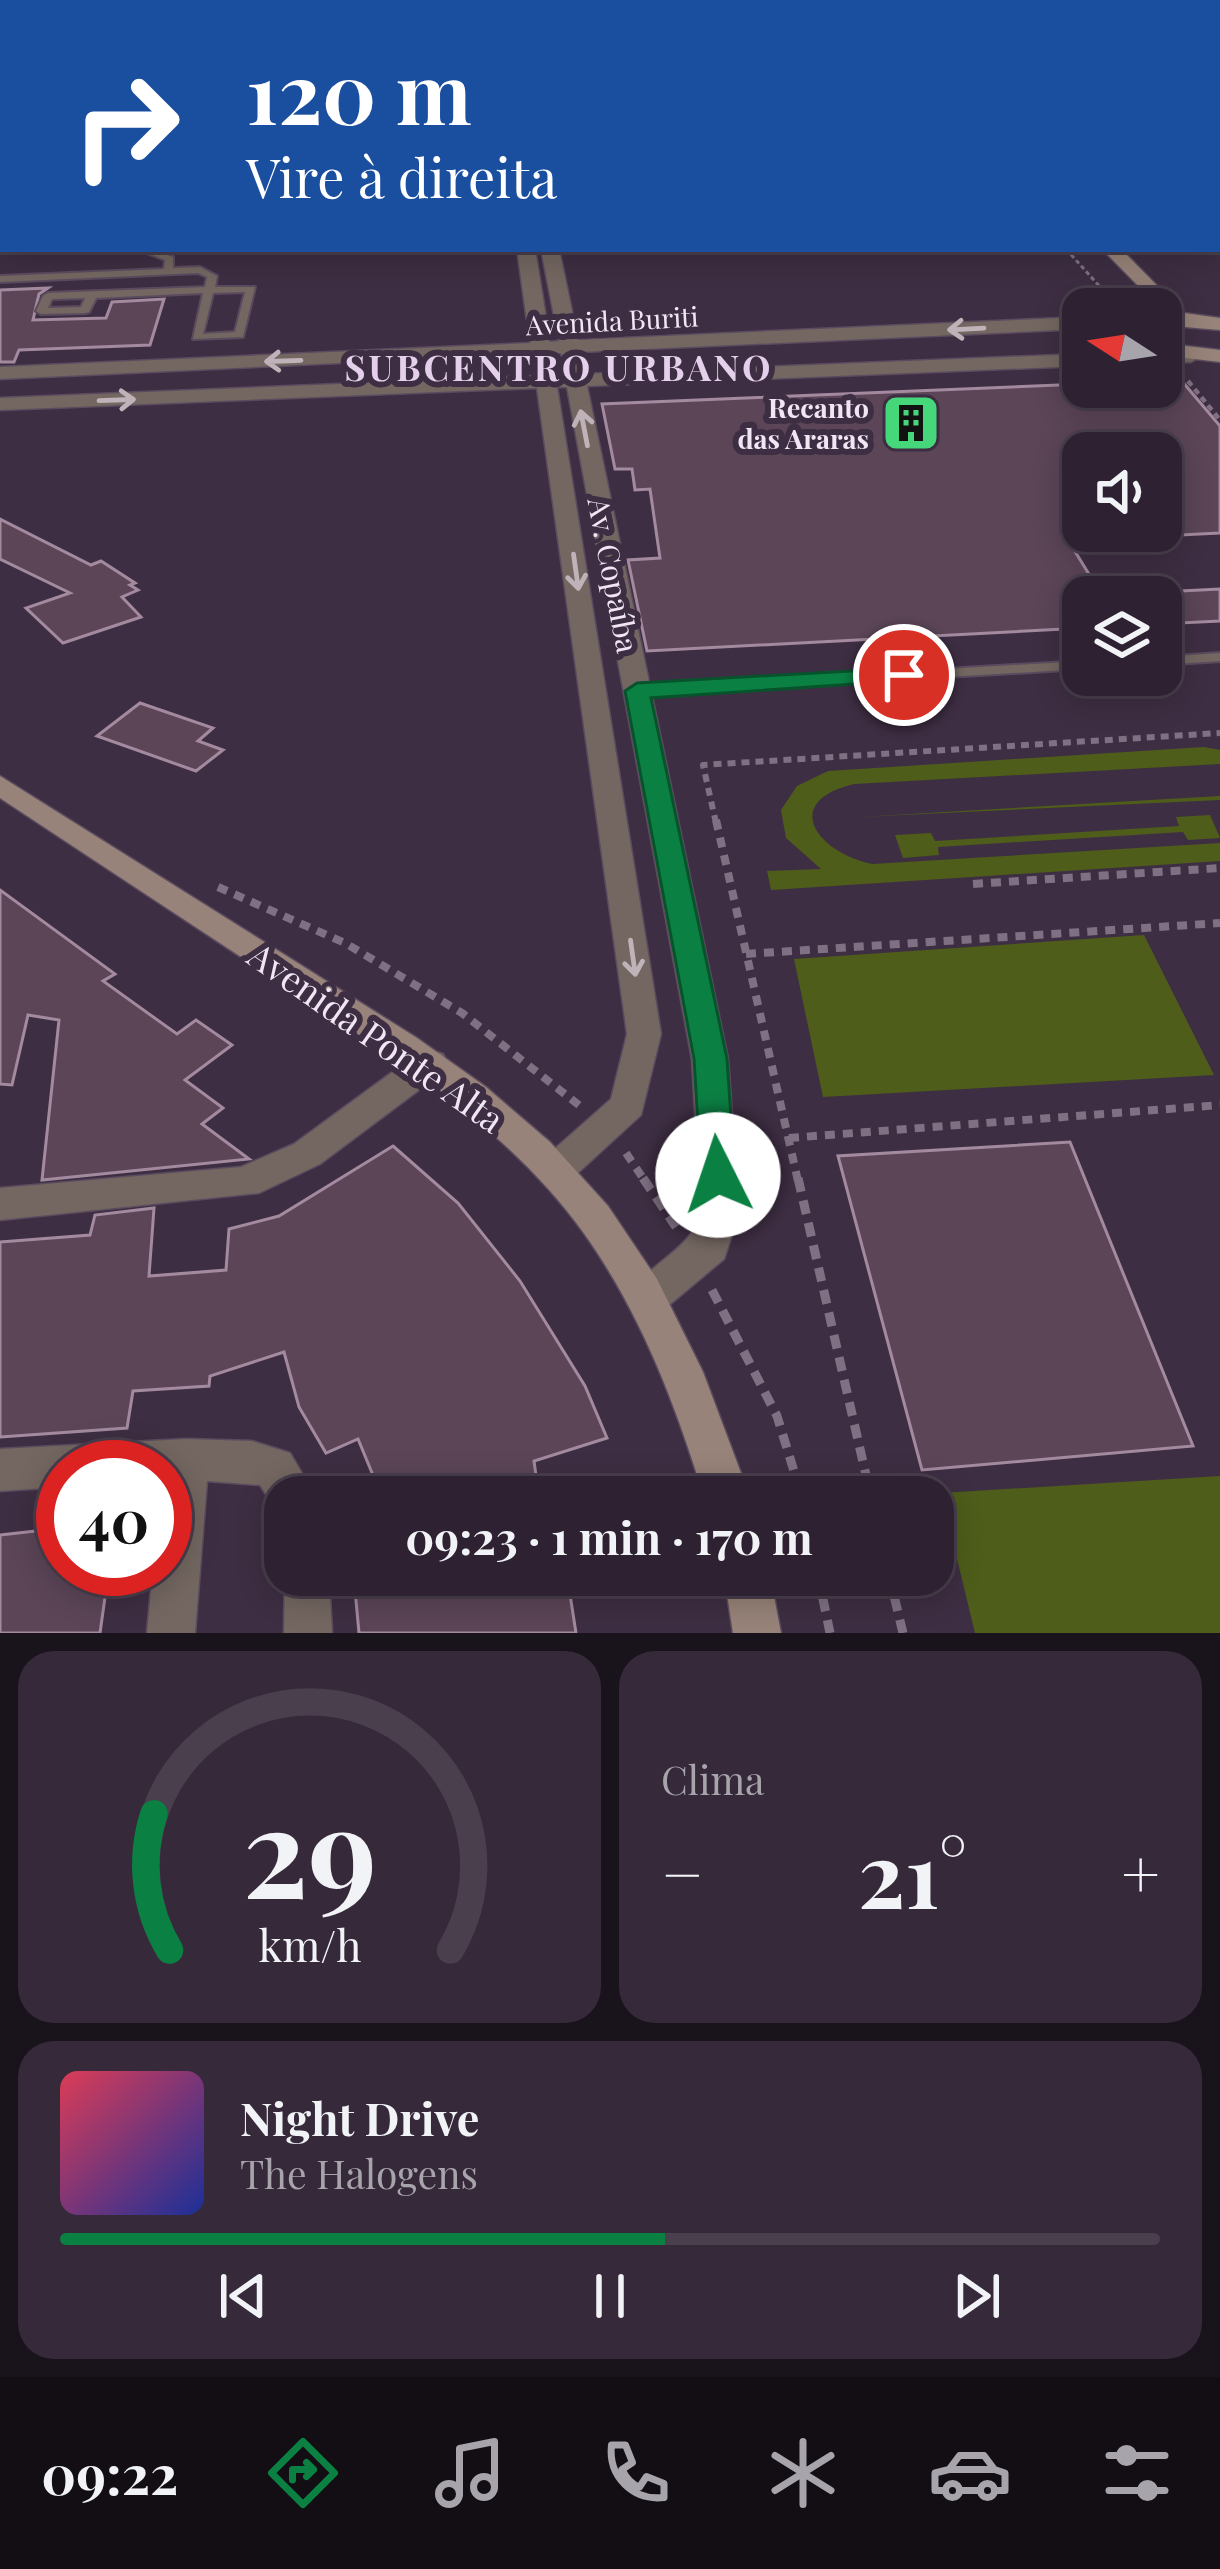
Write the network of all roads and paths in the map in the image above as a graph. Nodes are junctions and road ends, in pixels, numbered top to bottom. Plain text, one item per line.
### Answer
1 (150, 252) edge
2 (527, 252) edge
3 (550, 252) edge
4 (1069, 252) edge
5 (1114, 252) edge
6 (168, 272) junction
7 (0, 279) edge
8 (1101, 288) edge
9 (1144, 288) edge
10 (209, 290) junction
11 (92, 295) dead end
12 (1182, 319) edge
13 (1214, 321) edge
14 (1062, 324) edge
15 (556, 351) junction
16 (1182, 355) edge
17 (1191, 356) joint
18 (1218, 359) edge
19 (1062, 361) edge
20 (0, 373) edge
21 (1182, 373) edge
22 (561, 382) junction
23 (0, 404) edge
24 (1220, 420) edge
25 (1220, 657) edge
26 (1182, 660) edge
27 (1062, 666) edge
28 (637, 691) junction
29 (1220, 733) edge
30 (0, 785) edge
31 (1220, 868) edge
32 (973, 884) dead end
33 (1220, 922) edge
34 (746, 954) junction
35 (430, 1063) junction
36 (1220, 1106) edge
37 (789, 1138) junction
38 (555, 1171) junction
39 (0, 1204) edge
40 (648, 1300) junction
41 (192, 1460) edge
42 (36, 1468) edge
43 (0, 1470) edge
44 (279, 1476) edge
45 (720, 1476) edge
46 (867, 1476) edge
47 (174, 1596) edge
48 (307, 1596) edge
49 (751, 1596) edge
50 (822, 1596) edge
51 (895, 1596) edge
52 (171, 1633) edge
53 (308, 1633) edge
54 (757, 1633) edge
55 (830, 1633) edge
56 (903, 1633) edge

1 - 6 lane
2 - 15 street, Av. Copaíba
3 - 15 street, Av. Copaíba
4 - 8 path
5 - 9 main road
6 - 7 lane
6 - 10 lane
10 - 10 lane
10 - 11 lane
12 - 13 main road
14 -> 15 street, Avenida Buriti
15 -> 20 street, Avenida Buriti
15 - 22 street, Av. Copaíba
16 - 17 street
17 - 18 main road
19 - 22 street, Avenida Buriti
21 - 24 path
23 -> 22 street, Avenida Buriti
28 -> 22 street, Av. Copaíba
22 -> 38 street, Av. Copaíba
25 - 26 lane
27 - 28 lane
28 - 40 street, Av. Copaíba
29 - 34 path
30 - 35 main road, Avenida Ponte Alta
31 - 32 path
33 - 34 path
34 - 37 path
35 - 38 main road, Avenida Ponte Alta
35 - 39 street
36 - 37 path
37 - 46 path
38 - 40 main road, Avenida Ponte Alta
40 - 45 main road, Avenida Ponte Alta
41 - 44 street
42 - 43 street
47 - 52 street
48 - 53 street
49 - 54 main road
50 - 55 path
51 - 56 path

